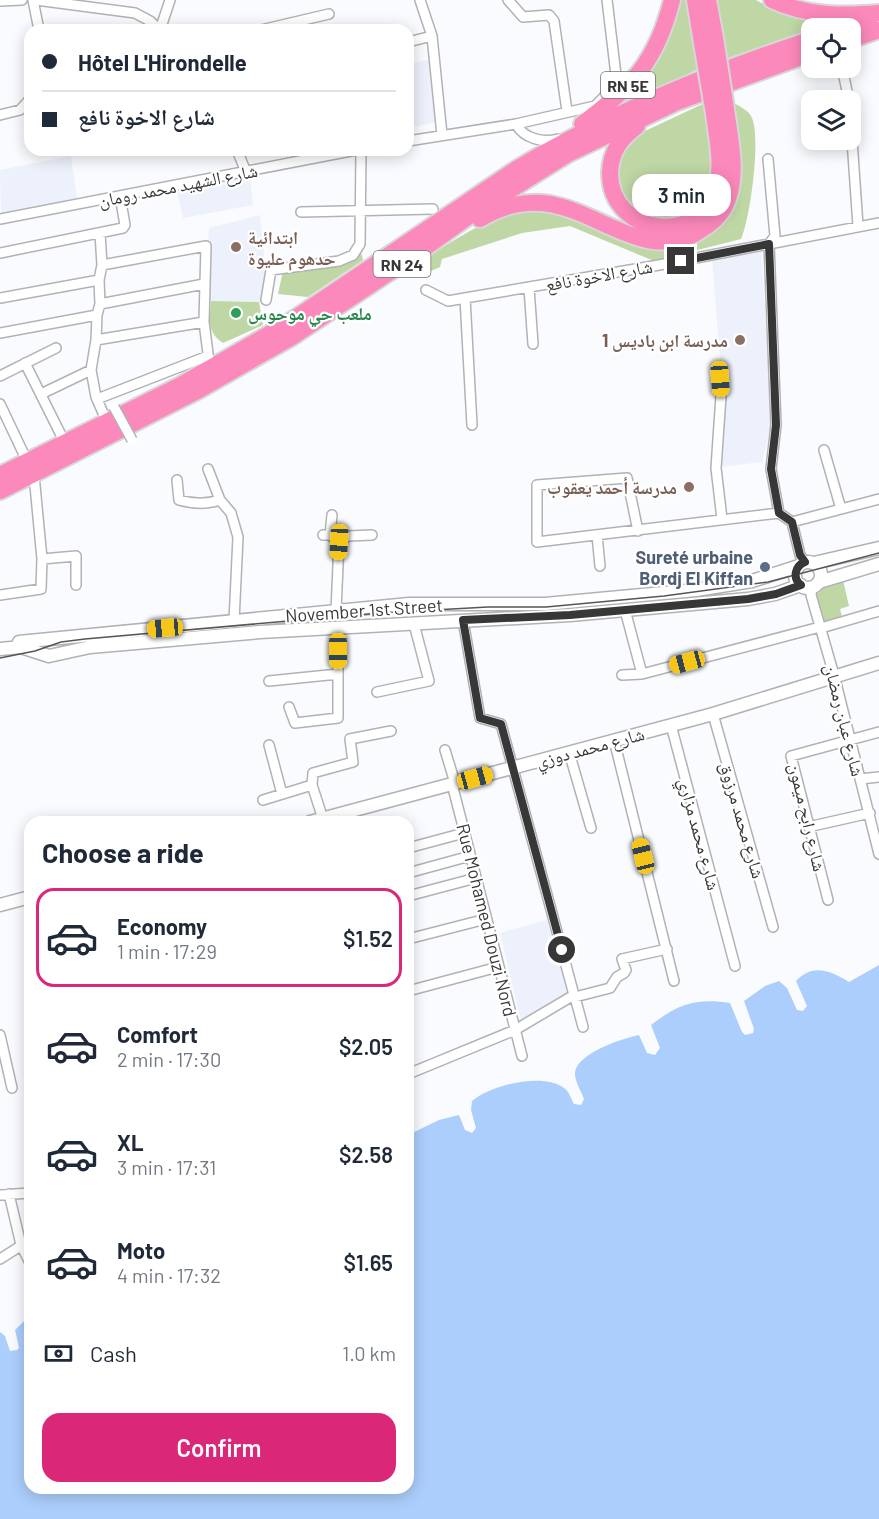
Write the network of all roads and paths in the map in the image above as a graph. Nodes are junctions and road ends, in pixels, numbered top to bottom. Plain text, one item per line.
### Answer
1 (22, 0) edge
2 (34, 0) edge
3 (170, 0) edge
4 (420, 0) edge
5 (508, 0) edge
6 (607, 0) edge
7 (672, 0) edge
8 (695, 0) edge
9 (708, 0) edge
10 (772, 0) edge
11 (0, 1) edge
12 (807, 6) edge
13 (329, 14) dead end
14 (879, 14) edge
15 (861, 21) edge
16 (38, 24) edge
17 (153, 24) edge
18 (162, 24) edge
19 (298, 24) edge
20 (879, 30) edge
21 (432, 36) junction
22 (861, 36) edge
23 (414, 40) edge
24 (709, 41) junction
25 (801, 43) edge
26 (801, 57) edge
27 (677, 102) junction
28 (24, 106) edge
29 (567, 111) junction
30 (720, 111) junction
31 (0, 115) edge
32 (516, 124) junction
33 (442, 135) junction
34 (414, 140) edge
35 (559, 142) junction
36 (853, 150) edge
37 (239, 156) edge
38 (326, 156) edge
39 (362, 156) edge
40 (768, 159) dead end
41 (246, 172) junction
42 (120, 196) junction
43 (434, 209) dead end
44 (360, 210) junction
45 (301, 212) dead end
46 (0, 219) edge
47 (879, 223) edge
48 (858, 226) junction
49 (100, 234) junction
50 (769, 244) junction
51 (0, 252) edge
52 (411, 258) junction
53 (102, 265) junction
54 (99, 280) junction
55 (204, 284) junction
56 (529, 288) junction
57 (426, 290) dead end
58 (0, 298) edge
59 (465, 298) junction
60 (266, 300) dead end
61 (100, 304) junction
62 (97, 315) junction
63 (204, 322) junction
64 (0, 333) edge
65 (96, 340) junction
66 (533, 344) dead end
67 (56, 348) dead end
68 (209, 362) junction
69 (25, 363) junction
70 (91, 370) junction
71 (0, 376) edge
72 (720, 379) dead end
73 (41, 394) junction
74 (97, 399) junction
75 (0, 404) edge
76 (110, 414) junction
77 (3, 417) edge
78 (472, 425) dead end
79 (132, 440) dead end
80 (65, 443) junction
81 (824, 450) dead end
82 (30, 468) junction
83 (208, 469) dead end
84 (0, 475) edge
85 (177, 480) dead end
86 (0, 491) edge
87 (879, 499) edge
88 (220, 500) junction
89 (841, 509) junction
90 (779, 513) junction
91 (332, 515) dead end
92 (723, 519) junction
93 (792, 522) junction
94 (638, 531) junction
95 (372, 534) dead end
96 (597, 535) junction
97 (339, 542) junction
98 (879, 548) edge
99 (42, 559) junction
100 (806, 564) junction
101 (879, 564) edge
102 (600, 566) dead end
103 (76, 585) dead end
104 (811, 585) junction
105 (0, 595) edge
106 (626, 610) junction
107 (336, 611) junction
108 (879, 611) edge
109 (463, 620) junction
110 (234, 621) junction
111 (414, 624) junction
112 (338, 627) junction
113 (820, 627) junction
114 (0, 643) edge
115 (0, 649) edge
116 (879, 663) edge
117 (338, 674) junction
118 (642, 674) junction
119 (623, 675) dead end
120 (834, 675) junction
121 (269, 681) dead end
122 (377, 692) dead end
123 (289, 707) dead end
124 (713, 714) junction
125 (671, 725) junction
126 (391, 731) dead end
127 (879, 732) edge
128 (850, 740) junction
129 (614, 741) junction
130 (269, 746) dead end
131 (445, 750) dead end
132 (569, 752) junction
133 (514, 767) junction
134 (879, 777) edge
135 (860, 779) junction
136 (312, 784) junction
137 (453, 784) junction
138 (282, 794) junction
139 (263, 800) dead end
140 (870, 813) junction
141 (326, 816) edge
142 (338, 816) edge
143 (808, 827) junction
144 (591, 828) dead end
145 (465, 833) junction
146 (414, 846) edge
147 (879, 854) edge
148 (470, 856) junction
149 (414, 871) edge
150 (476, 878) junction
151 (414, 894) edge
152 (24, 899) edge
153 (828, 900) dead end
154 (0, 905) edge
155 (486, 919) junction
156 (772, 927) dead end
157 (414, 937) edge
158 (667, 949) junction
159 (735, 966) dead end
160 (498, 967) junction
161 (674, 981) dead end
162 (414, 989) edge
163 (574, 996) junction
164 (582, 1027) dead end
165 (515, 1030) junction
166 (0, 1035) edge
167 (522, 1056) dead end
168 (3, 1058) edge
169 (414, 1072) edge
170 (12, 1088) dead end
171 (24, 1193) edge
172 (4, 1195) edge
173 (24, 1238) edge
174 (24, 1243) edge
175 (0, 1259) edge

1 - 11 street
2 - 16 street
2 - 17 street
3 - 18 street
4 - 21 street
5 - 29 street
6 - 29 street
7 - 35 highway, RN 5E
8 - 24 highway
9 - 24 highway
10 - 12 highway
12 - 14 highway
13 - 19 street
14 - 15 highway
20 - 22 highway
21 - 23 street
21 - 33 street
24 - 30 highway, RN 5E, bridge
25 - 35 highway, RN 24
26 - 27 highway, RN 24
27 - 30 highway, RN 5E
27 - 52 highway, RN 24
28 - 31 street
29 - 32 street
30 - 52 highway, RN 5E
32 - 33 street
32 - 35 street
33 - 34 street
35 - 68 highway, RN 24
36 - 48 street
37 - 41 street
38 - 41 street, شارع الشهيد محمد رومان
39 - 44 street
40 - 50 street
41 - 42 street, شارع الشهيد محمد رومان
42 - 46 street, شارع الشهيد محمد رومان
42 - 49 street
43 - 44 street
44 - 45 street
44 - 60 street
47 - 48 street, شارع الاخوة نافع
48 - 50 street, شارع الاخوة نافع
49 - 51 street
49 - 53 street
50 - 56 street, شارع الاخوة نافع
50 - 90 street
52 - 82 highway, RN 24
53 - 54 street
53 - 55 street
54 - 58 street
54 - 61 street
55 - 61 street
55 - 63 street
56 - 59 street, شارع الاخوة نافع
56 - 66 street
57 - 59 street, شارع الاخوة نافع
59 - 78 street
61 - 62 street
62 - 64 street
62 - 65 street
63 - 65 street
63 - 68 street
65 - 70 street
67 - 69 street
68 - 74 street
68 - 76 highway, RN 24
69 - 71 street
69 - 73 street
70 - 73 street
70 - 74 street
72 - 92 street
73 - 80 street
74 - 76 street
75 - 77 street
76 - 79 street, bridge
76 - 80 highway, RN 24
77 - 82 street
80 - 82 highway, RN 24
81 - 89 street
82 - 84 highway, RN 24
82 - 86 highway, RN 24
82 - 99 street
83 - 88 street
85 - 88 street
87 - 89 street
88 - 110 street
89 - 93 street
90 - 92 street
90 - 93 street
91 - 97 street
92 - 94 street
93 - 100 street
94 - 96 street
94 - 96 street
95 - 97 street
96 - 102 street
97 - 107 street
98 - 100 main road, November 1st Street
99 - 103 street
99 - 105 street
100 - 104 main road
100 - 104 main road
100 - 107 main road, November 1st Street
101 - 104 main road, November 1st Street
104 - 106 main road, November 1st Street
104 - 113 street, شارع عبان رمضان
106 - 109 main road, November 1st Street
106 - 118 street
107 - 110 main road, November 1st Street
108 - 113 street
109 - 111 main road, November 1st Street
109 - 133 street
110 - 114 main road, November 1st Street
111 - 112 main road, November 1st Street
111 - 122 street
112 - 115 main road, November 1st Street
112 - 117 street
113 - 118 street
113 - 120 street, شارع عبان رمضان
116 - 120 main road, شارع محمد دوزي
117 - 121 street
117 - 123 street
118 - 119 street
120 - 124 main road, شارع محمد دوزي
120 - 128 street, شارع عبان رمضان
124 - 125 main road, شارع محمد دوزي
124 - 156 street, شارع محمد مرزوق
125 - 129 main road, شارع محمد دوزي
125 - 159 street, شارع محمد مزاري
126 - 136 street
127 - 128 street
128 - 135 street, شارع عبان رمضان
128 - 143 street, شارع رابح ميمون
129 - 132 main road, شارع محمد دوزي
129 - 158 street
130 - 138 street
131 - 137 street, Rue Mohamed Douzi Nord
132 - 133 main road, شارع محمد دوزي
132 - 144 street
133 - 137 main road, شارع محمد دوزي
133 - 163 street
134 - 135 street
135 - 140 street, شارع عبان رمضان
136 - 138 street
136 - 141 street
137 - 142 main road, شارع محمد دوزي
137 - 145 street, Rue Mohamed Douzi Nord
138 - 139 street
140 - 143 street
140 - 147 street, شارع عبان رمضان
143 - 153 street, شارع رابح ميمون
145 - 146 street
145 - 148 street, Rue Mohamed Douzi Nord
148 - 149 street
148 - 150 street, Rue Mohamed Douzi Nord
150 - 151 street
150 - 155 street, Rue Mohamed Douzi Nord
152 - 154 main road
155 - 157 street
155 - 160 street, Rue Mohamed Douzi Nord
158 - 161 street
158 - 163 street
160 - 162 street
160 - 165 street, Rue Mohamed Douzi Nord
163 - 164 street
163 - 165 street
165 - 167 street, Rue Mohamed Douzi Nord
165 - 169 street
166 - 168 street
168 - 170 street
171 - 172 street
172 - 173 street
174 - 175 street

